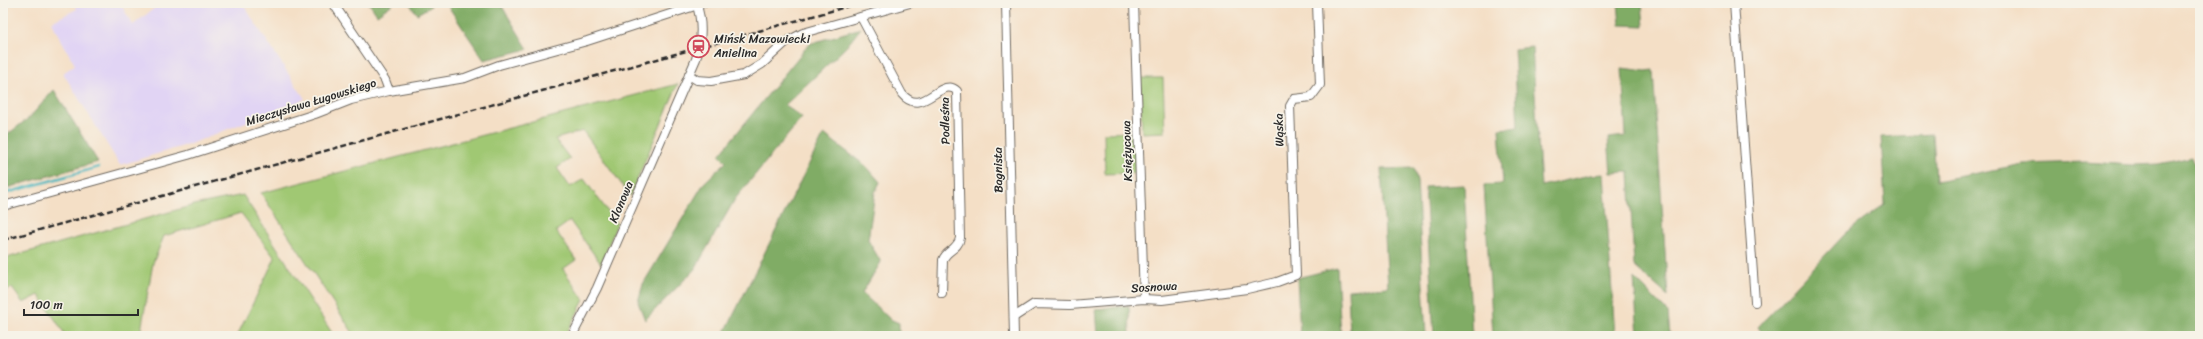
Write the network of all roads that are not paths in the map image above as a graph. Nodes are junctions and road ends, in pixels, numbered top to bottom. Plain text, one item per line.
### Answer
1 (333, 3) edge
2 (910, 3) edge
3 (1006, 3) edge
4 (1134, 3) edge
5 (1317, 3) edge
6 (1734, 3) edge
7 (699, 4) edge
8 (861, 17) junction
9 (689, 76) junction
10 (389, 91) junction
11 (3, 206) edge
12 (1296, 275) joint
13 (942, 294) dead end
14 (1144, 298) junction
15 (1755, 302) dead end
16 (1014, 317) junction
17 (572, 336) edge
18 (1014, 336) edge

1 - 10 street
2 - 8 street
3 - 16 street, Bagnista
4 - 14 street, Księżycowa
5 - 12 street, Wąska
6 - 15 street
7 - 9 street, Klonowa
7 - 10 street, Mieczysława Ługowskiego
8 - 9 street
8 - 13 street, Podleśna
9 - 17 street, Klonowa
10 - 11 street, Mieczysława Ługowskiego
12 - 14 street, Sosnowa
14 - 16 street, Sosnowa
16 - 18 street, Bagnista

